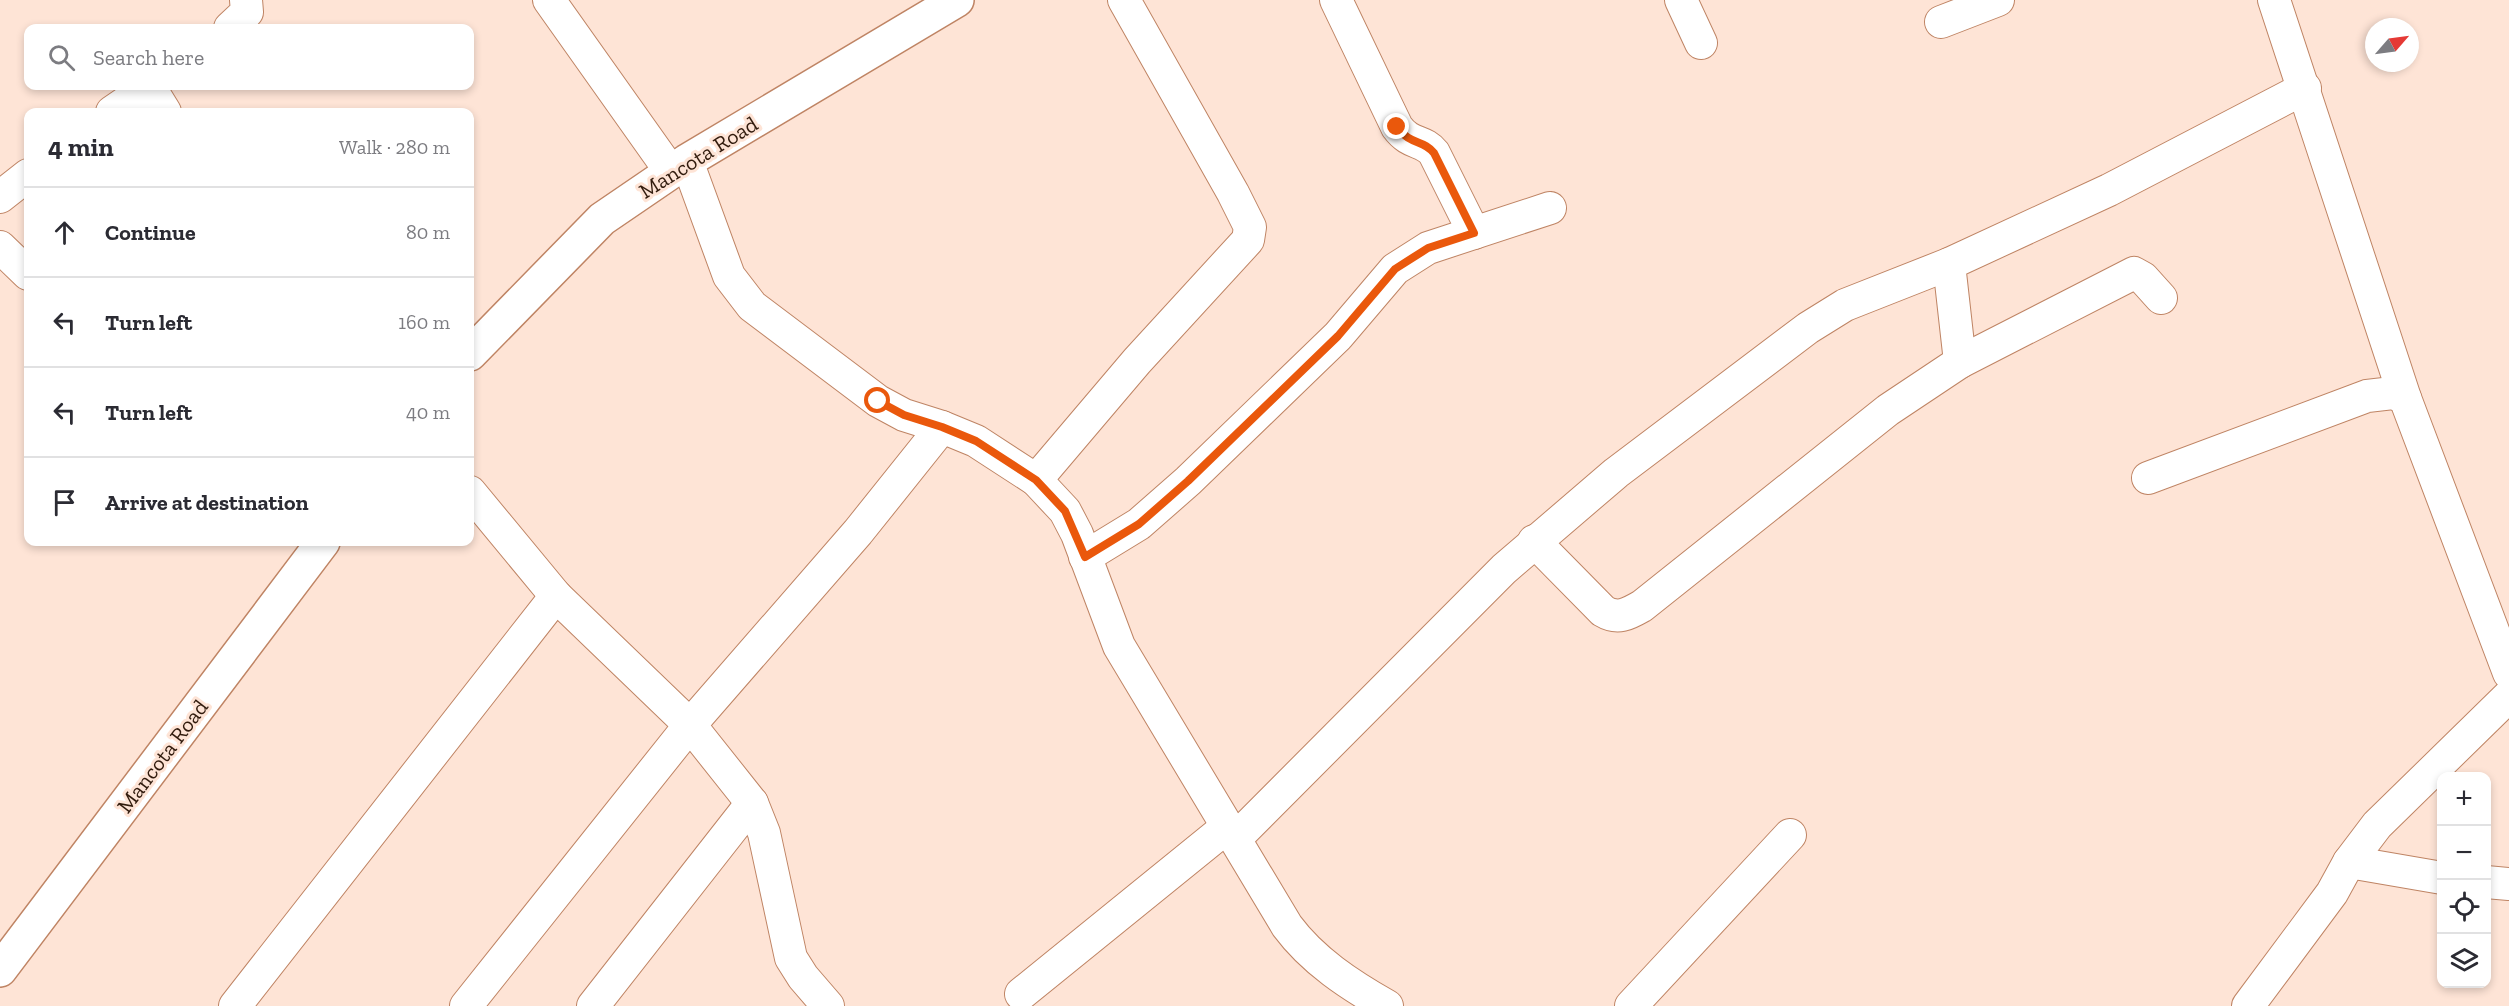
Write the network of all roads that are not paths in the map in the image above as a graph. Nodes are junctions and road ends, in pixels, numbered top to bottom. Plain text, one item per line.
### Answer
1 (246, 0) edge
2 (549, 0) edge
3 (957, 0) edge
4 (1124, 0) edge
5 (1336, 0) edge
6 (1681, 0) edge
7 (1998, 0) edge
8 (2274, 0) edge
9 (1941, 22) dead end
10 (234, 24) edge
11 (1701, 43) dead end
12 (2305, 88) junction
13 (143, 90) edge
14 (151, 90) edge
15 (118, 108) edge
16 (163, 108) edge
17 (679, 167) junction
18 (24, 178) edge
19 (0, 196) edge
20 (1550, 208) dead end
21 (1474, 233) junction
22 (0, 247) edge
23 (1948, 264) junction
24 (24, 270) edge
25 (2161, 298) dead end
26 (474, 350) edge
27 (1960, 362) junction
28 (2405, 398) junction
29 (942, 427) junction
30 (2148, 478) dead end
31 (1036, 480) junction
32 (474, 497) edge
33 (1534, 542) junction
34 (316, 546) edge
35 (1085, 557) junction
36 (556, 596) junction
37 (2509, 673) edge
38 (2509, 696) edge
39 (690, 725) junction
40 (752, 803) junction
41 (1231, 833) junction
42 (1790, 835) dead end
43 (2349, 862) junction
44 (2437, 877) edge
45 (2491, 882) edge
46 (2509, 884) edge
47 (0, 970) edge
48 (1021, 994) dead end
49 (1343, 996) edge
50 (236, 1006) edge
51 (466, 1006) edge
52 (593, 1006) edge
53 (828, 1006) edge
54 (1387, 1006) edge
55 (1631, 1006) edge
56 (2248, 1006) edge

1 - 10 street
2 - 17 street
3 - 17 main road, Mancota Road
4 - 31 street
5 - 21 street
6 - 11 street
7 - 9 street
8 - 12 street
12 - 23 street
12 - 28 street
13 - 15 street
14 - 16 street
17 - 26 main road, Mancota Road
17 - 29 street
18 - 19 street
20 - 21 street
21 - 35 street
22 - 24 street
23 - 27 street
23 - 33 street
25 - 27 street
27 - 33 street
28 - 30 street
28 - 37 street
29 - 31 street
29 - 39 street
31 - 35 street
32 - 36 street
33 - 41 street
34 - 47 main road, Mancota Road
35 - 41 street
36 - 39 street
36 - 50 street
38 - 43 street
39 - 40 street
39 - 51 street
40 - 52 street
40 - 53 street
41 - 48 street
41 - 49 street
42 - 55 street
43 - 44 street
43 - 56 street
45 - 46 street
49 - 54 street

